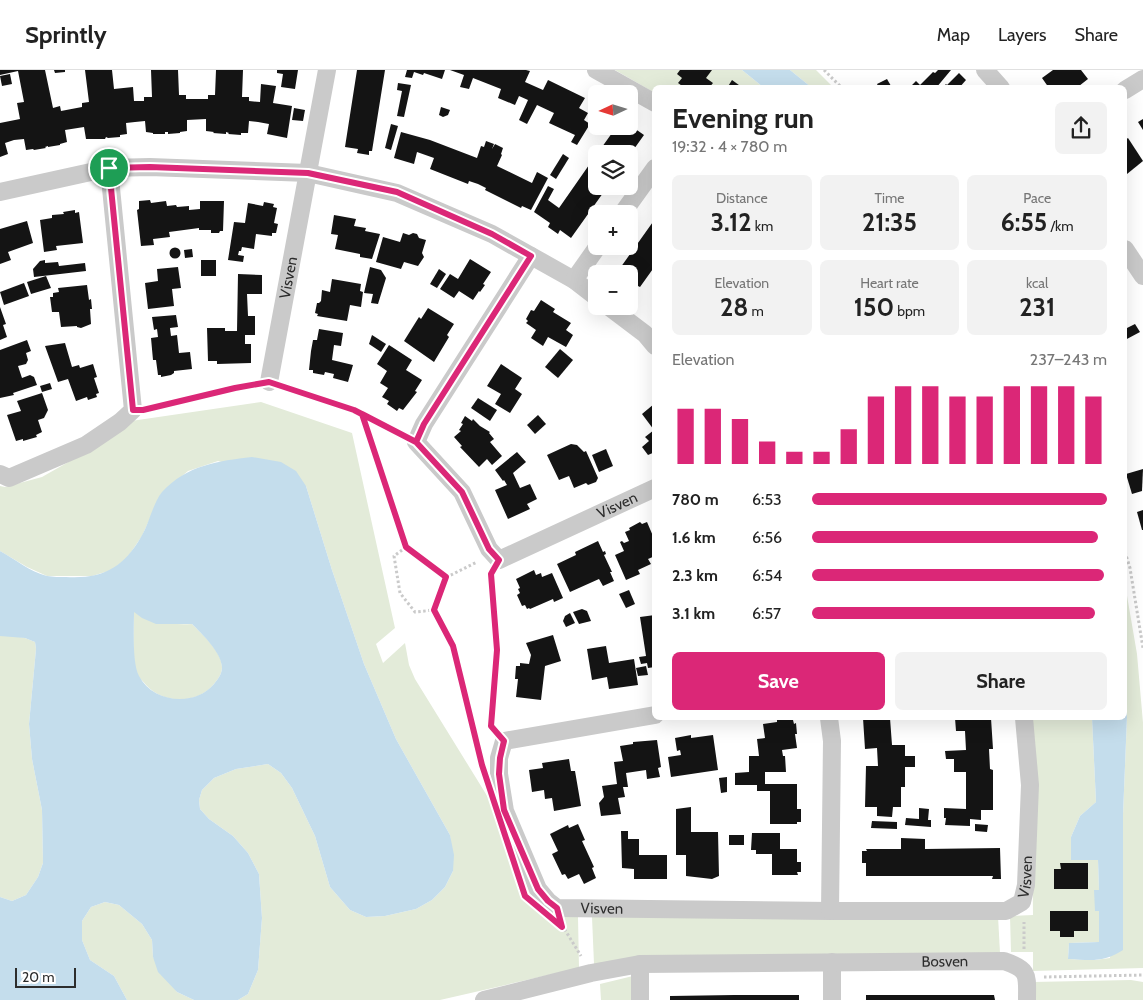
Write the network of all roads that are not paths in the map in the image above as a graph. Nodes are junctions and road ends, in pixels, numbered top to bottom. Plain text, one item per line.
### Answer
1 (327, 70) edge
2 (596, 70) edge
3 (985, 70) edge
4 (1143, 79) edge
5 (998, 85) edge
6 (1127, 89) edge
7 (652, 101) edge
8 (109, 168) junction
9 (652, 172) edge
10 (308, 173) junction
11 (0, 192) edge
12 (628, 205) edge
13 (1127, 252) edge
14 (592, 255) edge
15 (531, 256) junction
16 (1143, 276) edge
17 (574, 280) junction
18 (588, 291) edge
19 (620, 315) edge
20 (652, 342) edge
21 (269, 382) road end
22 (0, 474) edge
23 (652, 489) edge
24 (652, 716) edge
25 (829, 720) edge
26 (1024, 720) edge
27 (830, 911) junction
28 (832, 962) junction
29 (640, 964) junction
30 (484, 1000) edge
31 (640, 1000) edge
32 (832, 1000) edge
33 (1027, 1000) edge

1 - 10 street, Visven
2 - 7 street
3 - 5 street
4 - 6 street
8 - 10 street
8 - 11 street
8 - 22 street
9 - 12 street
10 - 15 street
10 - 21 street, Visven
13 - 16 street
14 - 17 street
15 - 17 street
15 - 23 street, Visven
17 - 18 street
19 - 20 street
24 - 27 street, Visven
25 - 27 street
26 - 27 street, Visven
28 - 29 street, Bosven
28 - 32 street
28 - 33 street, Bosven
29 - 30 street, Bosven
29 - 31 street

